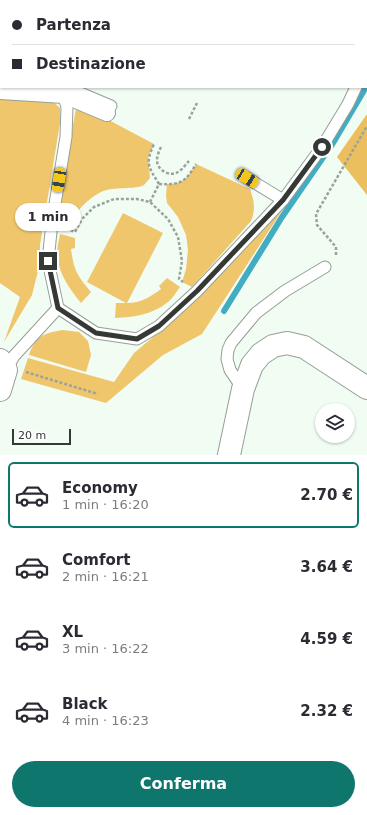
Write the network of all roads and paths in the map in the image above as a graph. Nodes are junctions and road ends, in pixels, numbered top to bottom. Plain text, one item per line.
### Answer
1 (356, 88) edge
2 (63, 90) edge
3 (0, 91) edge
4 (197, 103) dead end
5 (109, 109) dead end
6 (189, 119) dead end
7 (367, 126) edge
8 (154, 144) dead end
9 (161, 147) dead end
10 (189, 161) dead end
11 (196, 164) dead end
12 (247, 178) dead end
13 (159, 184) junction
14 (283, 200) junction
15 (150, 202) junction
16 (52, 222) junction
17 (326, 267) joint
18 (197, 291) junction
19 (58, 308) junction
20 (7, 373) edge
21 (367, 388) edge
22 (243, 389) junction
23 (98, 394) dead end
24 (230, 455) edge

1 - 14 lane
2 - 3 street
2 - 5 street
2 - 16 lane
4 - 6 path
7 - 17 path
8 - 13 path
9 - 10 path
11 - 13 path
12 - 14 lane
13 - 15 path
14 - 18 lane
15 - 16 path
15 - 18 path
16 - 19 lane
17 - 22 lane
18 - 19 lane
19 - 20 lane
20 - 23 path
21 - 22 street
22 - 24 street

